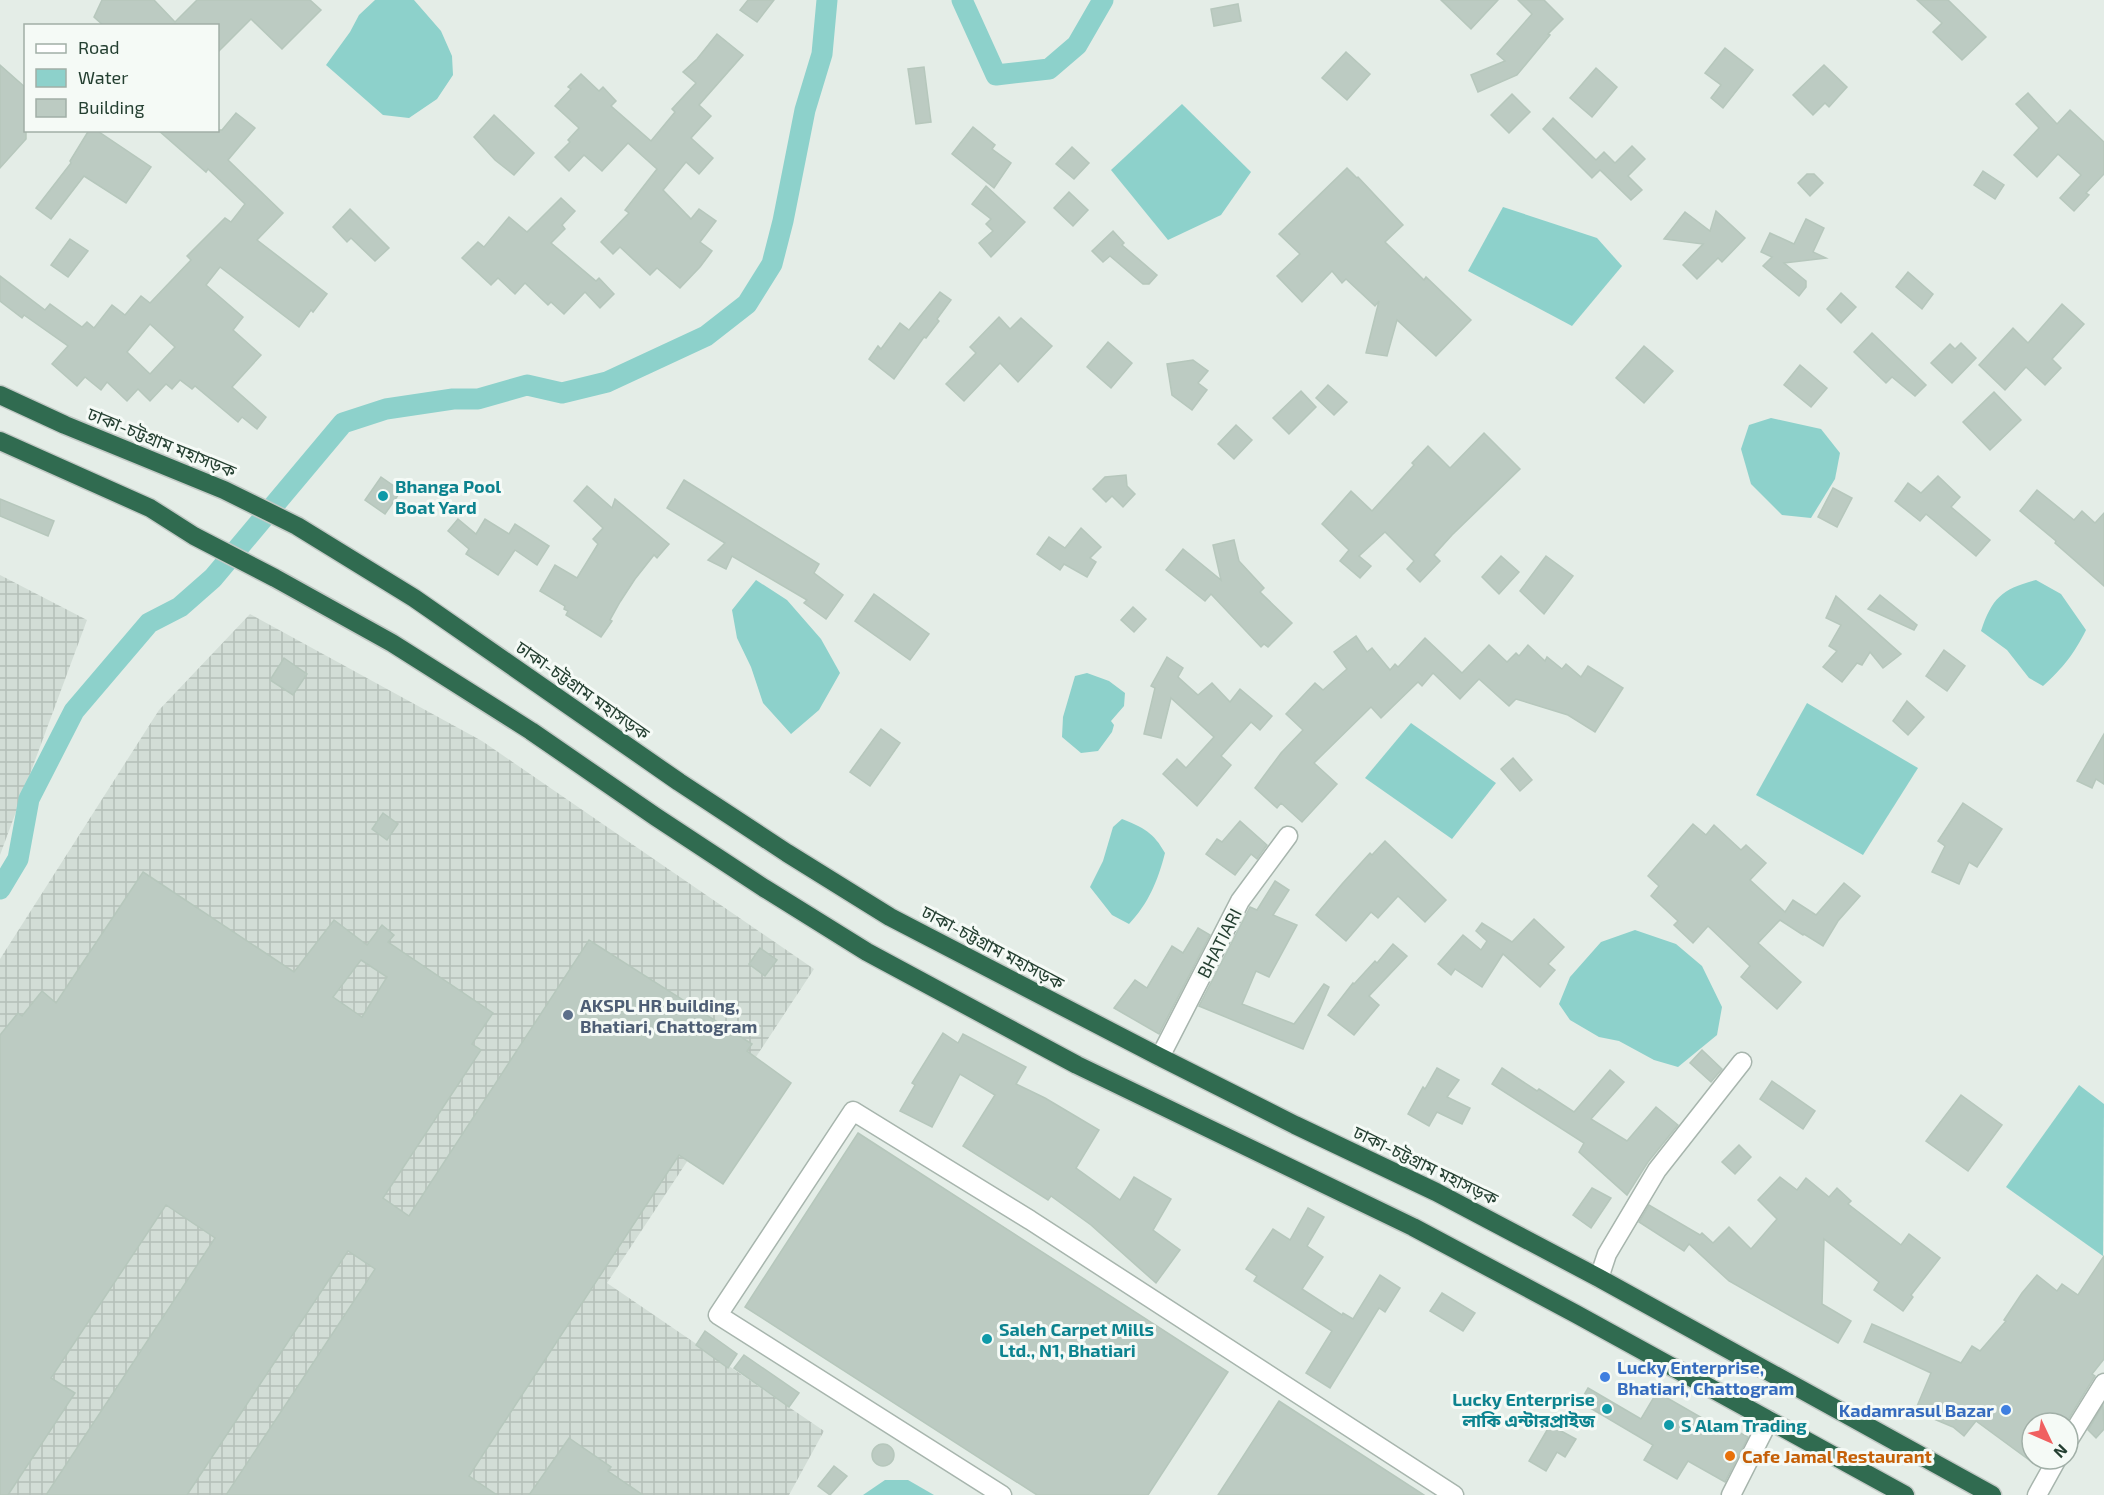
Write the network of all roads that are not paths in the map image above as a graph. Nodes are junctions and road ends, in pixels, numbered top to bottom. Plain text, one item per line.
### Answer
1 (0, 395) edge
2 (0, 441) edge
3 (1288, 836) dead end
4 (1160, 1057) junction
5 (1742, 1062) dead end
6 (1599, 1278) junction
7 (2104, 1383) edge
8 (1769, 1420) junction
9 (2080, 1422) edge
10 (2050, 1471) edge
11 (1002, 1495) edge
12 (1454, 1495) edge
13 (1731, 1495) edge
14 (1905, 1495) edge
15 (1992, 1495) edge
16 (2037, 1495) edge

1 - 4 highway, ঢাকা-চট্টগ্রাম মহাসড়ক
2 - 8 highway
3 - 4 street, BHATIARI
4 - 6 highway, ঢাকা-চট্টগ্রাম মহাসড়ক
5 - 6 street
6 - 15 highway, ঢাকা-চট্টগ্রাম মহাসড়ক
7 - 9 street
8 - 13 street
8 - 14 highway
10 - 16 street
11 - 12 street

